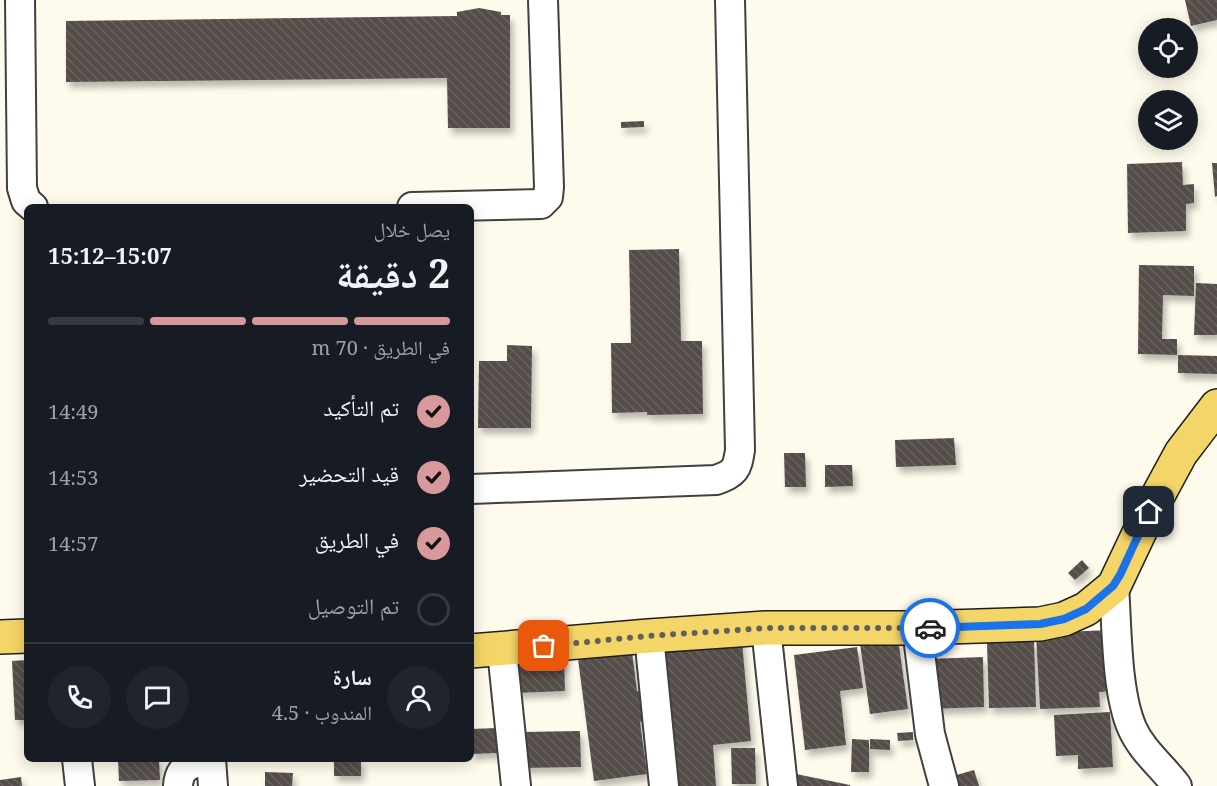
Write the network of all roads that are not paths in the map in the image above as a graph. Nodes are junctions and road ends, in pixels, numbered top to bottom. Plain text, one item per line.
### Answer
1 (20, 0) edge
2 (543, 0) edge
3 (730, 0) edge
4 (30, 204) edge
5 (474, 206) edge
6 (1217, 406) edge
7 (474, 489) edge
8 (1113, 586) junction
9 (766, 628) junction
10 (917, 628) junction
11 (24, 636) edge
12 (649, 636) junction
13 (0, 637) edge
14 (486, 651) edge
15 (77, 762) edge
16 (200, 762) edge
17 (211, 762) edge
18 (80, 786) edge
19 (178, 786) edge
20 (213, 786) edge
21 (516, 786) edge
22 (664, 786) edge
23 (783, 786) edge
24 (944, 786) edge
25 (1177, 786) edge

1 - 4 street
2 - 5 street
3 - 7 street
6 - 8 main road
8 - 10 main road
8 - 25 street
9 - 10 main road
9 - 12 main road
9 - 23 street
10 - 24 street
11 - 13 main road
12 - 14 main road
12 - 22 street
14 - 21 street
15 - 18 street
16 - 19 street
17 - 20 street

